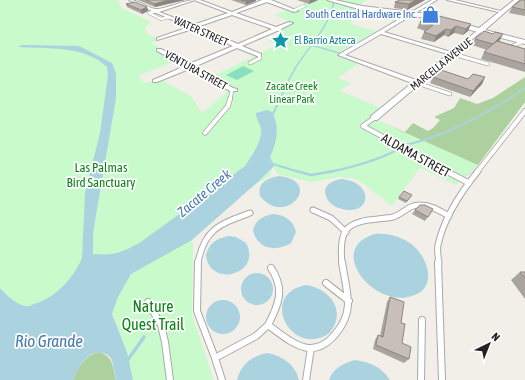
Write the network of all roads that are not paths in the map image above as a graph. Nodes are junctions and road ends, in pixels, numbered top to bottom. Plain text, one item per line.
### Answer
1 (131, 0) edge
2 (194, 0) edge
3 (266, 0) edge
4 (329, 0) edge
5 (435, 0) edge
6 (449, 0) edge
7 (517, 0) edge
8 (304, 6) dead end
9 (156, 11) junction
10 (295, 11) joint
11 (503, 12) junction
12 (232, 13) junction
13 (411, 14) junction
14 (390, 17) edge
15 (400, 20) junction
16 (291, 23) dead end
17 (194, 27) junction
18 (276, 29) junction
19 (480, 31) junction
20 (285, 32) dead end
21 (380, 32) junction
22 (159, 39) dead end
23 (524, 42) edge
24 (237, 46) junction
25 (159, 50) dead end
26 (513, 51) edge
27 (453, 54) junction
28 (259, 55) joint
29 (250, 63) dead end
30 (488, 64) dead end
31 (189, 67) junction
32 (155, 81) dead end
33 (417, 83) junction
34 (233, 90) joint
35 (450, 94) dead end
36 (525, 111) edge
37 (374, 118) joint
38 (363, 126) joint
39 (205, 133) dead end
40 (468, 184) junction
41 (313, 210) dead end
42 (250, 213) dead end
43 (449, 216) junction
44 (346, 232) junction
45 (271, 268) dead end
46 (326, 283) dead end
47 (349, 301) junction
48 (148, 302) dead end
49 (422, 320) dead end
50 (268, 325) junction
51 (311, 348) junction
52 (215, 358) junction
53 (170, 380) edge
54 (222, 380) edge
55 (306, 380) edge
56 (420, 380) edge
57 (442, 380) edge

1 - 9 street, WATER STREET
2 - 9 street
2 - 12 street
3 - 10 street
3 - 12 street
4 - 13 street
5 - 13 street
6 - 11 street
7 - 11 street, MARCELLA AVENUE
8 - 10 lane
9 - 17 street, WATER STREET
11 - 19 street, MARCELLA AVENUE
12 - 17 street
12 - 18 street
13 - 15 street
13 - 19 street
14 - 15 lane
15 - 21 street
16 - 18 street
17 - 22 street
17 - 24 street, WATER STREET
18 - 20 street
18 - 24 street
19 - 23 street
19 - 27 street, MARCELLA AVENUE
21 - 27 street
21 - 33 street
23 - 26 lane
24 - 28 street, WATER STREET
24 - 31 street
25 - 31 street, VENTURA STREET
27 - 30 lane
27 - 33 street, MARCELLA AVENUE
28 - 29 lane, WATER STREET
31 - 32 street
31 - 34 street, VENTURA STREET
33 - 35 lane
33 - 37 street, MARCELLA AVENUE
34 - 39 lane
36 - 40 lane
37 - 38 lane, MARCELLA AVENUE
38 - 40 lane, ALDAMA STREET
40 - 43 lane
41 - 44 lane
42 - 52 lane
43 - 44 lane
43 - 57 lane
44 - 47 lane
45 - 50 lane
46 - 47 lane
47 - 51 lane
48 - 53 lane
49 - 56 lane
50 - 51 lane
50 - 52 lane
51 - 55 lane
52 - 54 lane

